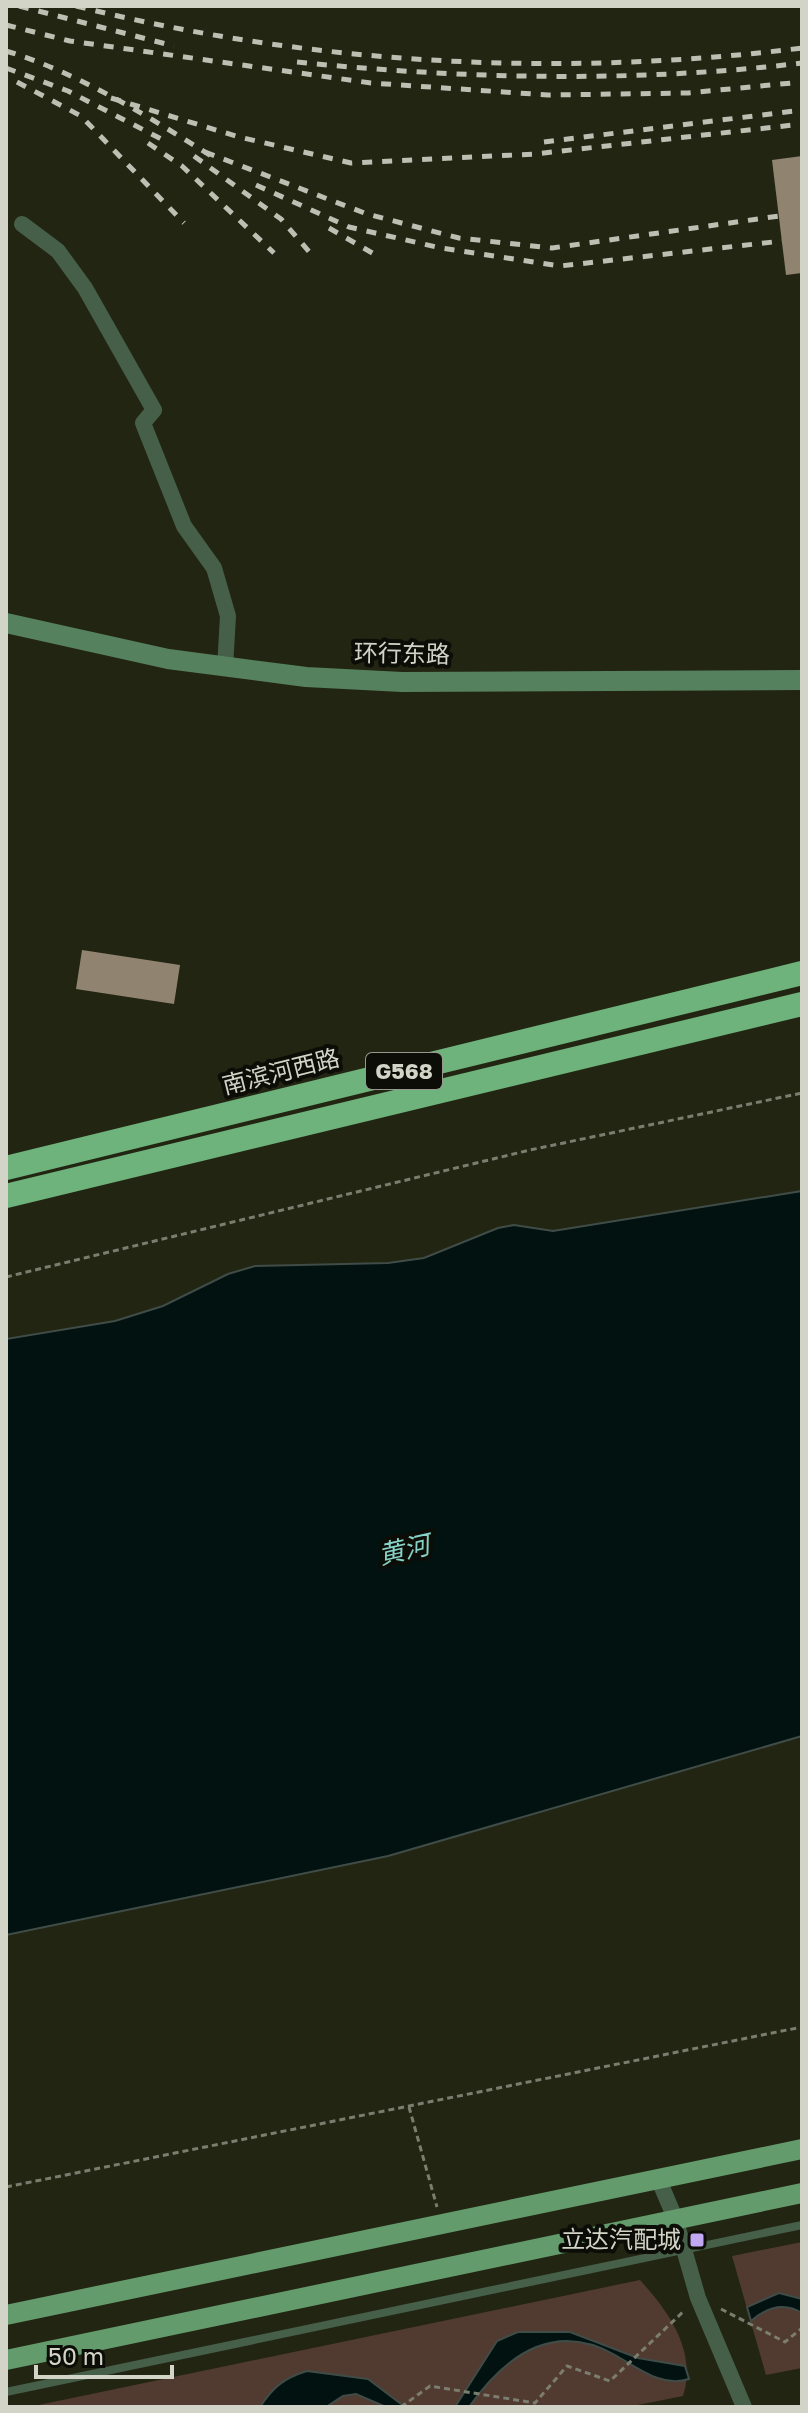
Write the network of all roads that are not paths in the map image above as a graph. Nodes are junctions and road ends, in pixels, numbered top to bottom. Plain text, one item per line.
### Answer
1 (22, 224) dead end
2 (6, 623) edge
3 (225, 668) junction
4 (802, 680) edge
5 (802, 973) edge
6 (802, 1004) edge
7 (6, 1168) edge
8 (6, 1196) edge
9 (802, 2149) edge
10 (658, 2178) junction
11 (802, 2193) edge
12 (675, 2218) junction
13 (802, 2225) edge
14 (684, 2248) junction
15 (6, 2315) edge
16 (6, 2360) edge
17 (6, 2392) edge
18 (744, 2407) edge

1 - 3 street
2 - 3 street, 环行东路
3 - 4 street, 环行东路
5 - 7 highway, 南滨河西路 / G568
6 - 8 highway, G568
9 - 10 main road
10 - 12 street
10 - 15 main road
11 - 12 main road
12 - 14 street
12 - 16 main road
13 - 14 lane
14 - 17 lane
14 - 18 street

